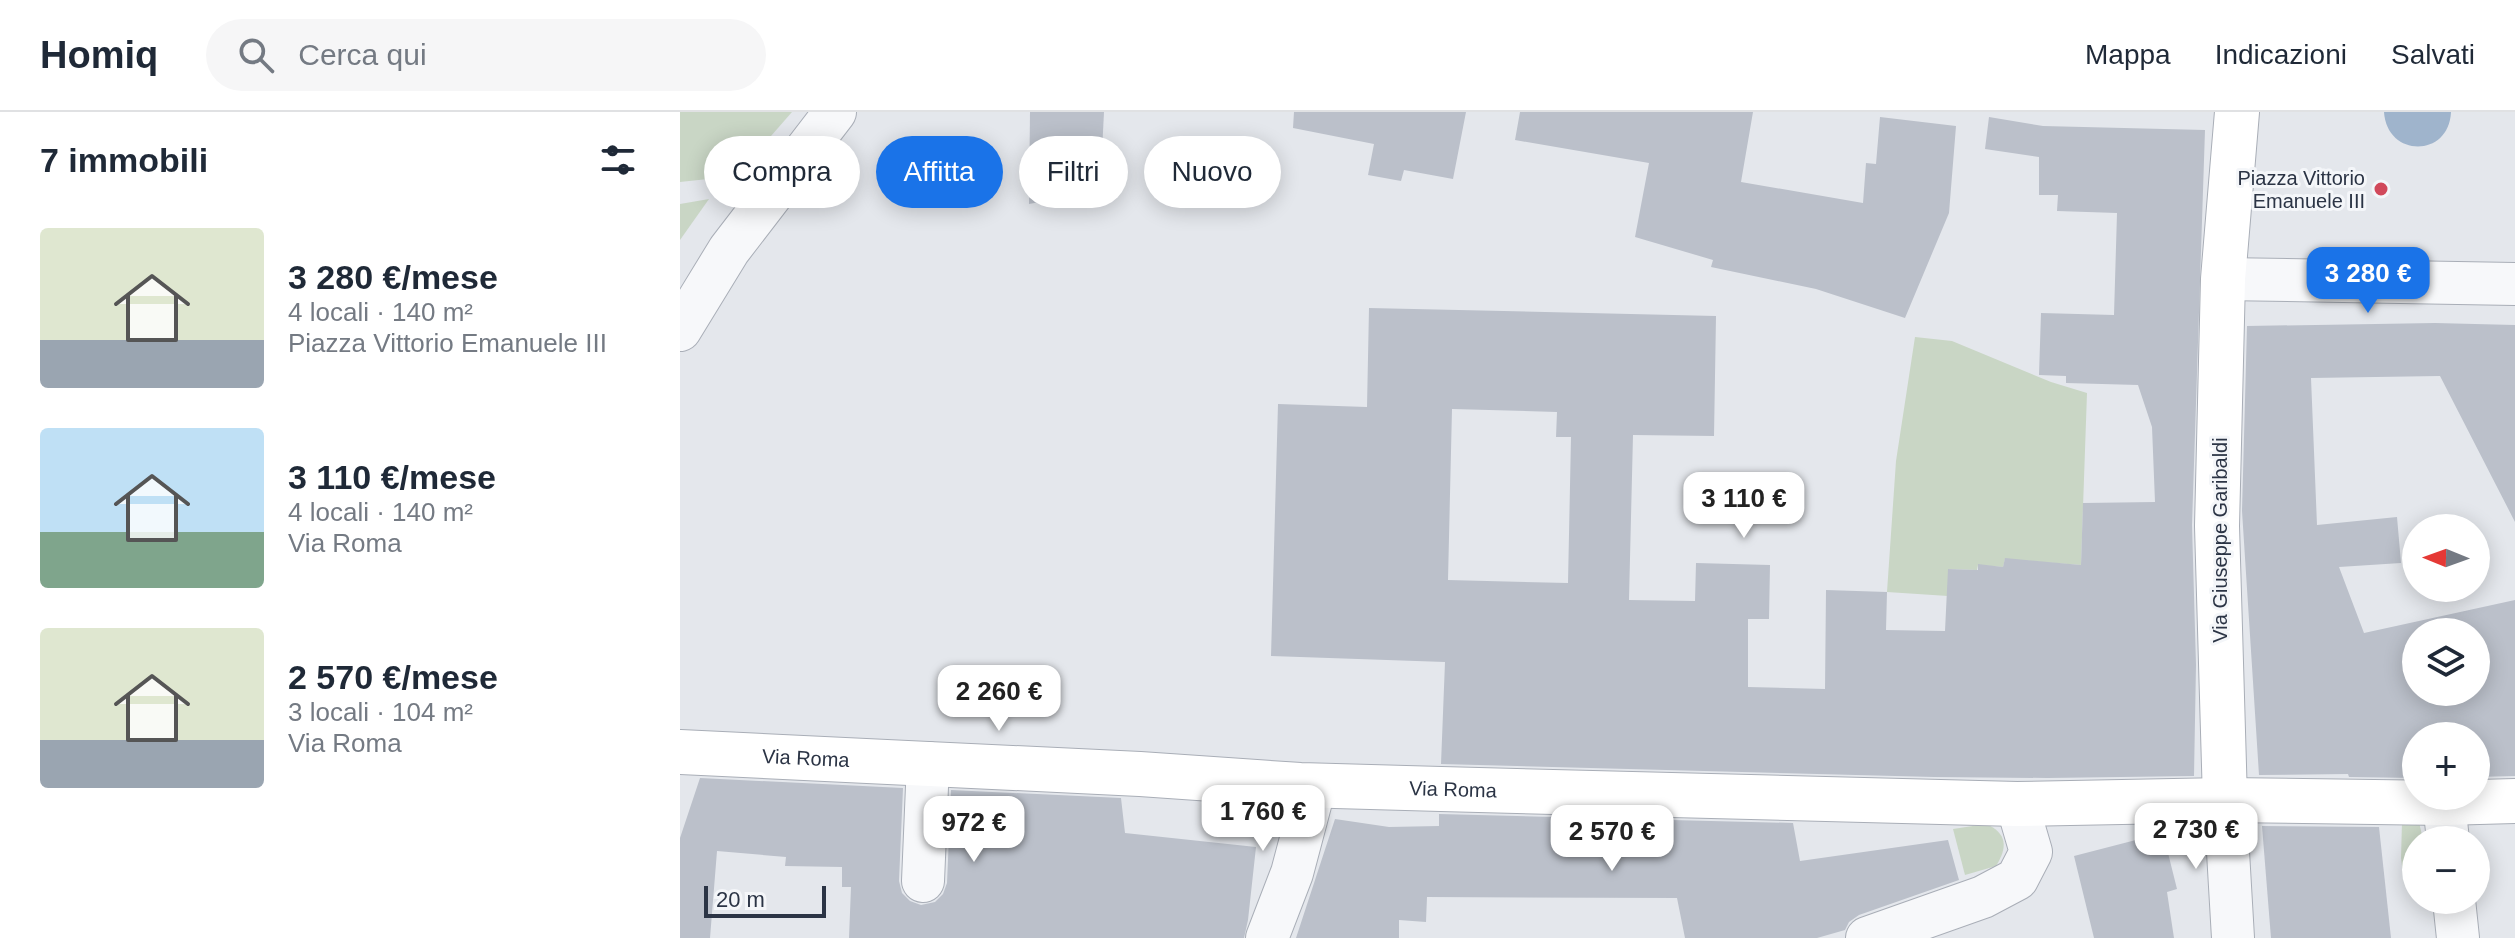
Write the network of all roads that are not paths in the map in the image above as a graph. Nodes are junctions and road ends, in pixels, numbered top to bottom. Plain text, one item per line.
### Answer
1 (810, 112) edge
2 (835, 112) edge
3 (2237, 112) edge
4 (2223, 279) junction
5 (2515, 284) edge
6 (680, 289) edge
7 (680, 330) edge
8 (680, 752) edge
9 (928, 763) junction
10 (1315, 786) junction
11 (2225, 800) junction
12 (2515, 801) edge
13 (2017, 804) junction
14 (2446, 822) edge
15 (923, 881) dead end
16 (2455, 914) edge
17 (1267, 938) edge
18 (1867, 938) edge
19 (2233, 938) edge
20 (2458, 938) edge

1 - 6 street
2 - 7 street
3 - 4 street
4 - 5 street
4 - 11 street, Via Giuseppe Garibaldi
8 - 9 street, Via Roma
9 - 10 street, Via Roma
9 - 15 street
10 - 13 street, Via Roma
10 - 17 street
11 - 13 street, Via Roma
11 - 14 street, Via Roma
11 - 19 street
12 - 14 street, Via Roma
13 - 18 street
16 - 20 street

